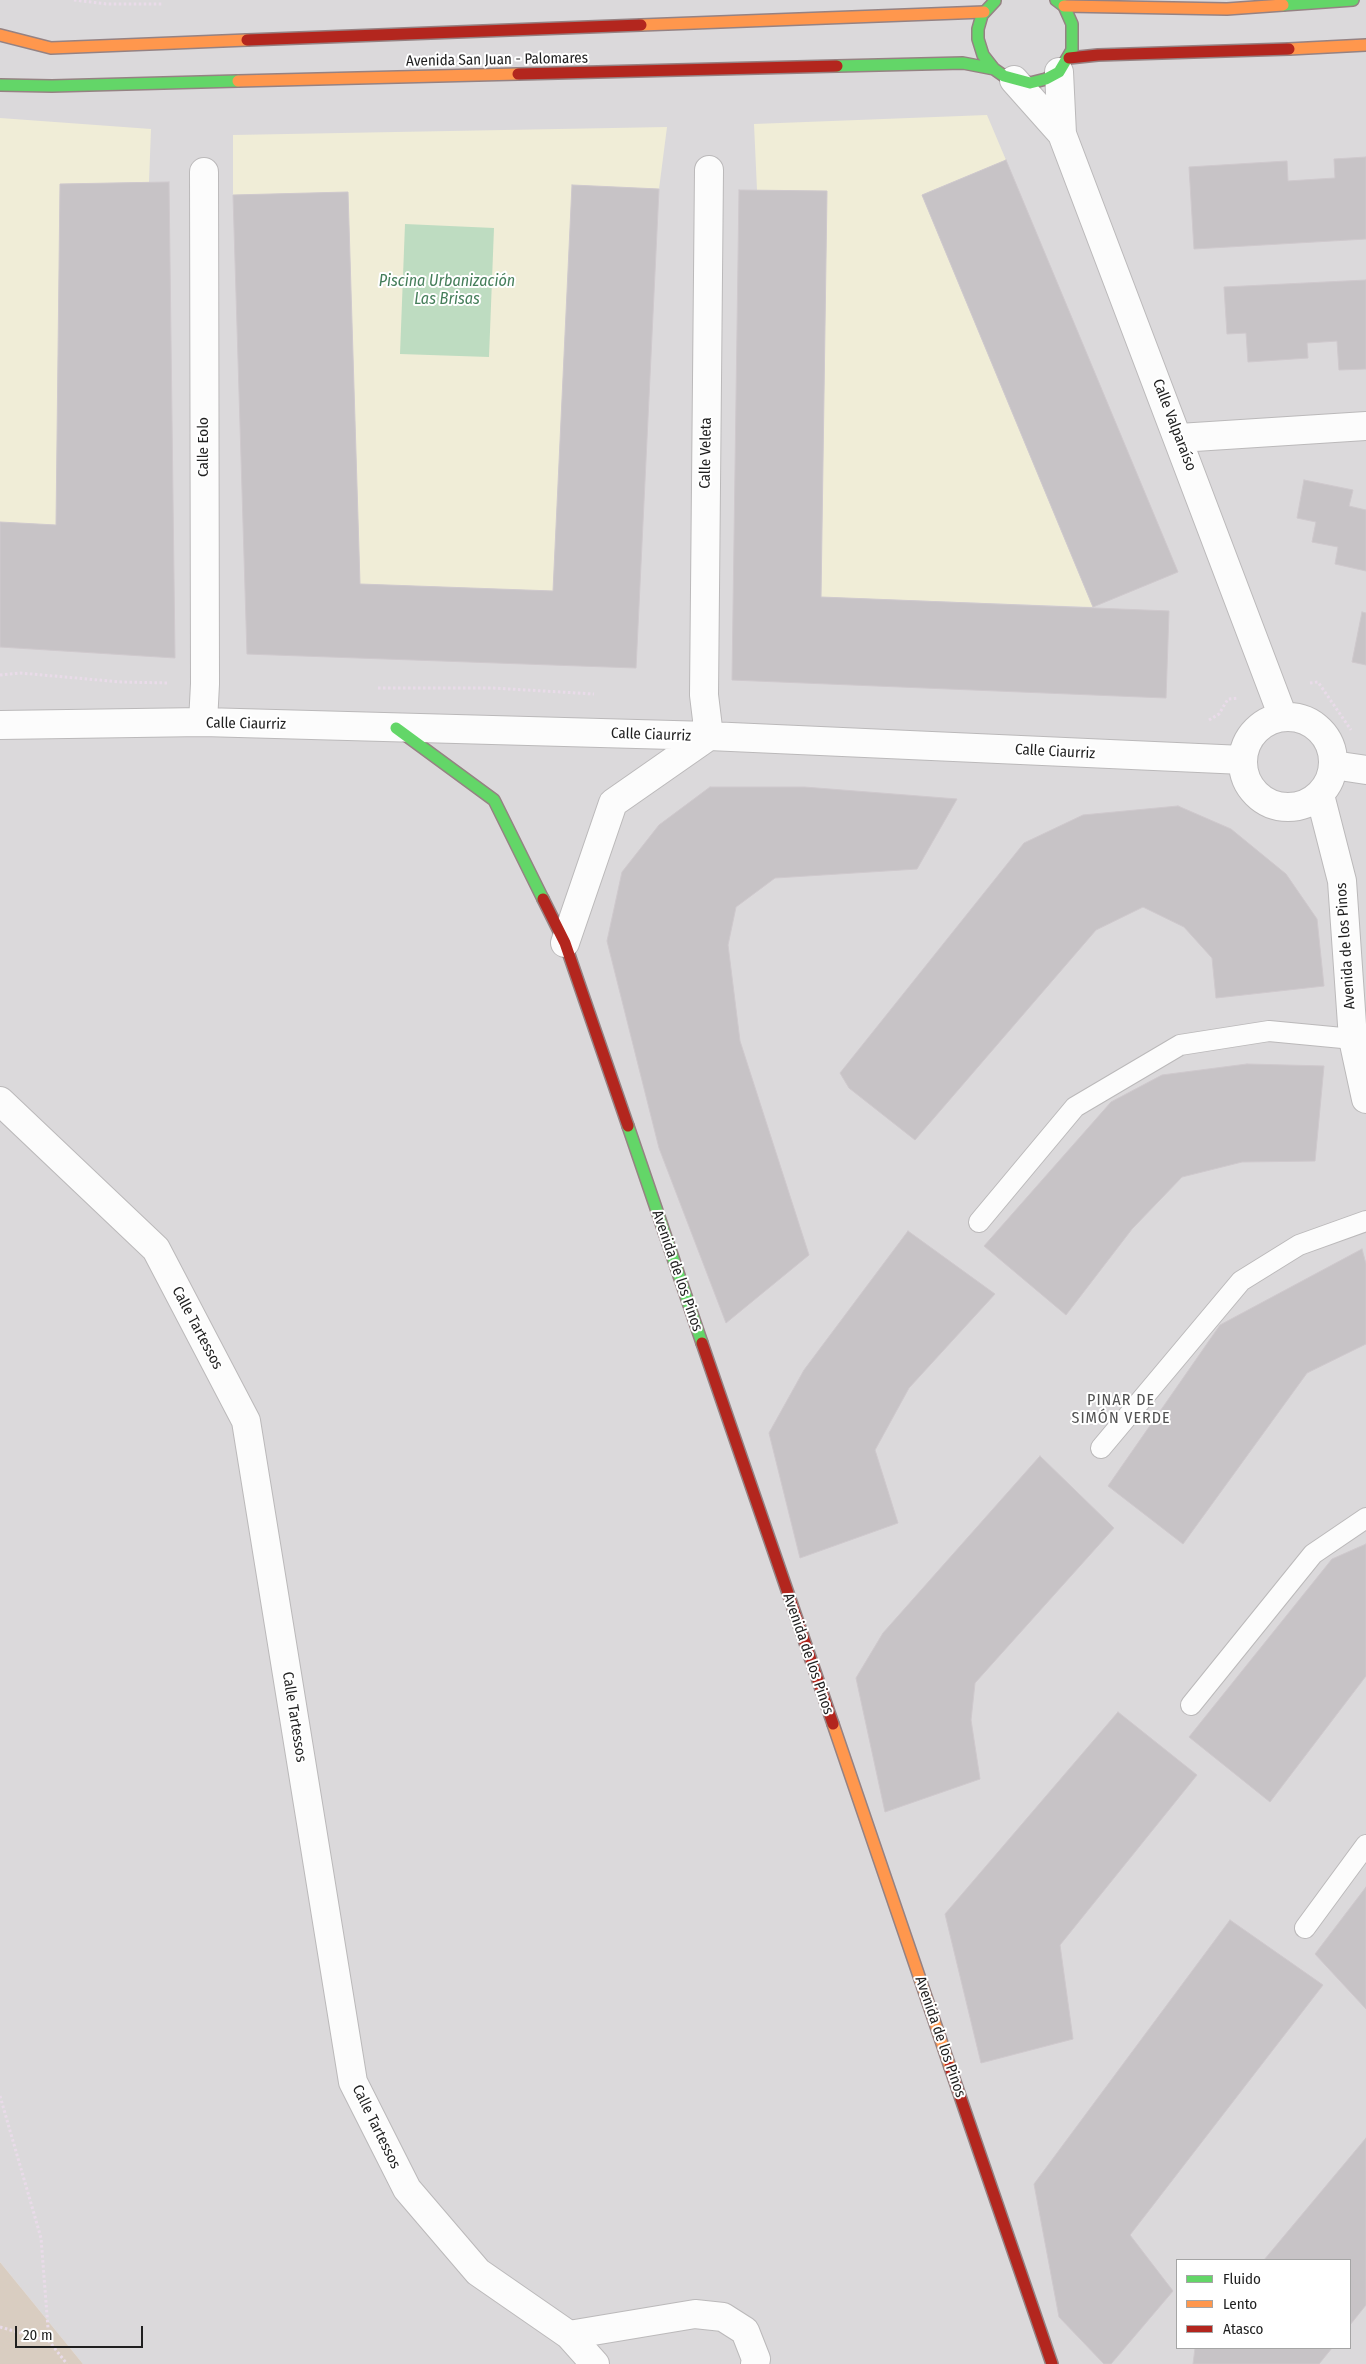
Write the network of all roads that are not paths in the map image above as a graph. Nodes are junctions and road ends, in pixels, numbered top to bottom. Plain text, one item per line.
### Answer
1 (1353, 0) edge
2 (1060, 3) edge
3 (989, 4) edge
4 (0, 35) edge
5 (1366, 45) edge
6 (1064, 65) junction
7 (1004, 75) junction
8 (0, 85) edge
9 (1062, 134) junction
10 (709, 170) dead end
11 (204, 172) dead end
12 (1366, 426) edge
13 (1179, 438) junction
14 (1283, 717) junction
15 (203, 722) junction
16 (58, 724) junction
17 (0, 725) edge
18 (396, 728) junction
19 (709, 736) junction
20 (0, 740) edge
21 (1243, 760) junction
22 (1333, 765) junction
23 (1366, 770) edge
24 (1320, 795) junction
25 (565, 943) junction
26 (1353, 1039) junction
27 (1366, 1099) edge
28 (0, 1101) edge
29 (1366, 1221) edge
30 (979, 1222) dead end
31 (1101, 1448) dead end
32 (1366, 1518) edge
33 (1191, 1704) dead end
34 (1366, 1845) edge
35 (1305, 1928) dead end
36 (569, 2335) junction
37 (595, 2364) edge
38 (755, 2364) edge
39 (1052, 2364) edge

1 - 2 street
2 - 6 street
3 - 4 street, Avenida San Juan - Palomares
3 - 7 street
5 - 6 street, Avenida San Juan - Palomares
6 - 7 street, Avenida San Juan - Palomares
6 - 9 street, Calle Valparaíso
7 - 8 street, Avenida San Juan - Palomares
7 - 9 street, Calle Valparaíso
9 - 13 street, Calle Valparaíso
10 - 19 street, Calle Veleta
11 - 15 street, Calle Eolo
12 - 13 street
13 - 14 street, Calle Valparaíso
14 - 21 street
14 - 22 street
15 - 16 street, Calle Ciaurriz
15 - 18 street, Calle Ciaurriz
16 - 17 street, Calle Ciaurriz
16 - 20 street, Calle Ciaurriz
18 - 19 street, Calle Ciaurriz
18 - 25 street, Avenida de los Pinos
19 - 21 street, Calle Ciaurriz
19 - 25 street
21 - 24 street
22 - 23 street
22 - 24 street
24 - 26 street, Avenida de los Pinos
25 - 39 street, Avenida de los Pinos
26 - 27 street, Avenida de los Pinos
26 - 30 lane
28 - 36 street, Calle Tartessos
29 - 31 lane
32 - 33 lane
34 - 35 lane
36 - 37 street, Calle Tartessos
36 - 38 street

